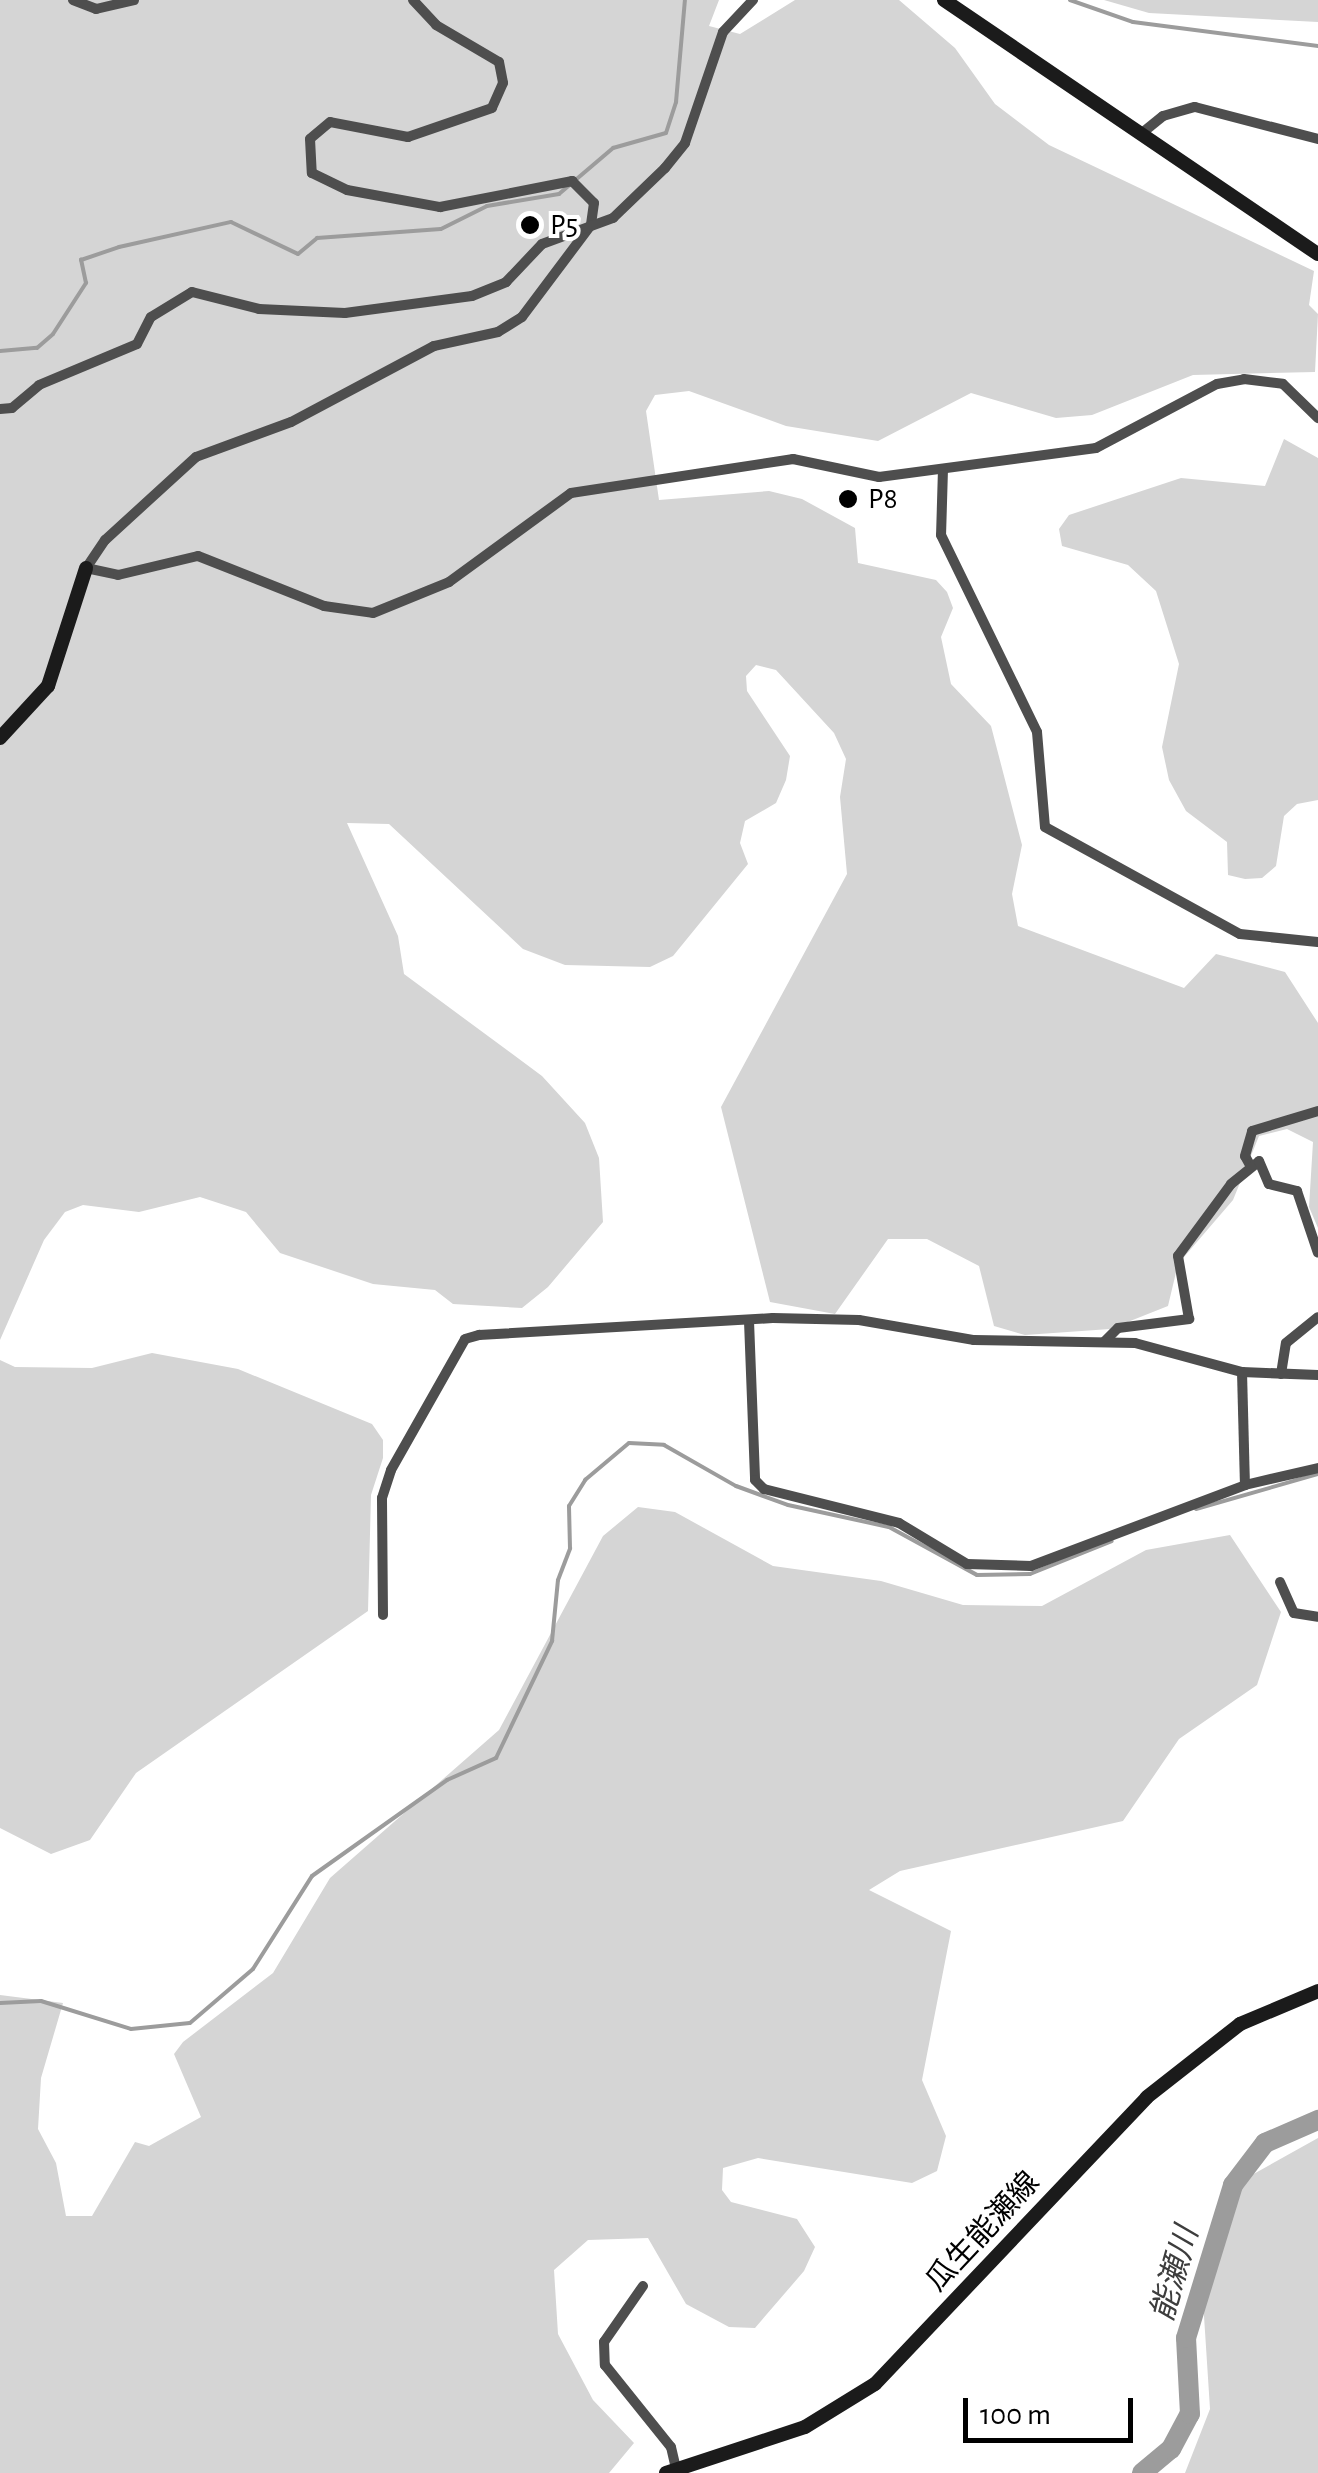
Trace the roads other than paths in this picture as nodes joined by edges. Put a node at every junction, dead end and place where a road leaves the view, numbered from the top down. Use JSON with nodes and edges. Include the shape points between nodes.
{"nodes":[{"id":1,"x":73,"y":0,"type":"edge"},
{"id":2,"x":134,"y":0,"type":"edge"},
{"id":3,"x":413,"y":0,"type":"edge"},
{"id":4,"x":753,"y":0,"type":"edge"},
{"id":5,"x":944,"y":0,"type":"edge"},
{"id":6,"x":1142,"y":133,"type":"junction"},
{"id":7,"x":1318,"y":139,"type":"edge"},
{"id":8,"x":591,"y":226,"type":"junction"},
{"id":9,"x":1318,"y":254,"type":"edge"},
{"id":10,"x":0,"y":409,"type":"edge"},
{"id":11,"x":1318,"y":418,"type":"edge"},
{"id":12,"x":943,"y":469,"type":"junction"},
{"id":13,"x":86,"y":568,"type":"junction"},
{"id":14,"x":0,"y":738,"type":"edge"},
{"id":15,"x":1318,"y":942,"type":"edge"},
{"id":16,"x":1318,"y":1111,"type":"edge"},
{"id":17,"x":1250,"y":1165,"type":"junction"},
{"id":18,"x":1318,"y":1253,"type":"edge"},
{"id":19,"x":1318,"y":1318,"type":"edge"},
{"id":20,"x":749,"y":1321,"type":"junction"},
{"id":21,"x":1105,"y":1341,"type":"junction"},
{"id":22,"x":1242,"y":1372,"type":"junction"},
{"id":23,"x":1281,"y":1374,"type":"junction"},
{"id":24,"x":1318,"y":1374,"type":"edge"},
{"id":25,"x":1318,"y":1468,"type":"edge"},
{"id":26,"x":1245,"y":1485,"type":"junction"},
{"id":27,"x":1280,"y":1582,"type":"dead end"},
{"id":28,"x":383,"y":1615,"type":"dead end"},
{"id":29,"x":1318,"y":1618,"type":"edge"},
{"id":30,"x":1318,"y":1991,"type":"edge"},
{"id":31,"x":642,"y":2286,"type":"dead end"},
{"id":32,"x":671,"y":2470,"type":"edge"}],
"edges":[{"from":1,"to":2,"type":"street","via":[[96,8]]},
{"from":3,"to":8,"type":"street","via":[[436,25],[499,62],[503,84],[492,108],[408,137],[330,122],[310,139],[312,172],[347,190],[440,207],[572,180],[594,202]]},
{"from":4,"to":8,"type":"street","via":[[723,32],[686,143],[613,218]]},
{"from":5,"to":6,"type":"main road"},
{"from":6,"to":7,"type":"street","via":[[1163,116],[1194,106]]},
{"from":6,"to":9,"type":"main road"},
{"from":8,"to":10,"type":"street","via":[[542,244],[506,282],[415,306],[372,305],[345,313],[259,309],[192,292],[151,318],[138,344],[39,384],[12,408]]},
{"from":8,"to":13,"type":"street","via":[[522,317],[498,332],[434,346],[291,422],[196,457],[105,540]]},
{"from":11,"to":12,"type":"street","via":[[1283,384],[1244,379],[1216,384],[1096,448]]},
{"from":12,"to":13,"type":"street","via":[[879,478],[793,459],[572,493],[448,582],[373,613],[324,606],[198,556],[118,575]]},
{"from":12,"to":15,"type":"street","via":[[940,535],[1036,732],[1045,827],[1240,934]]},
{"from":13,"to":14,"type":"main road","via":[[48,686]]},
{"from":16,"to":17,"type":"street","via":[[1252,1131],[1245,1156]]},
{"from":17,"to":18,"type":"street","via":[[1265,1162],[1270,1184],[1297,1191]]},
{"from":17,"to":21,"type":"street","via":[[1178,1256],[1190,1320],[1118,1328]]},
{"from":19,"to":23,"type":"street","via":[[1286,1342]]},
{"from":20,"to":21,"type":"street","via":[[859,1320],[974,1340]]},
{"from":20,"to":26,"type":"street","via":[[755,1480],[764,1489],[899,1523],[967,1564],[1031,1566]]},
{"from":20,"to":28,"type":"street","via":[[465,1339],[405,1442],[382,1498]]},
{"from":21,"to":22,"type":"street"},
{"from":22,"to":23,"type":"street"},
{"from":22,"to":26,"type":"street"},
{"from":23,"to":24,"type":"street"},
{"from":25,"to":26,"type":"street"},
{"from":27,"to":29,"type":"street","via":[[1294,1613]]},
{"from":30,"to":32,"type":"main road","name":"瓜生能瀬線","via":[[1240,2024],[1147,2096],[875,2384],[805,2427]]},
{"from":31,"to":32,"type":"street","via":[[604,2342],[605,2365],[671,2447]]}]}
